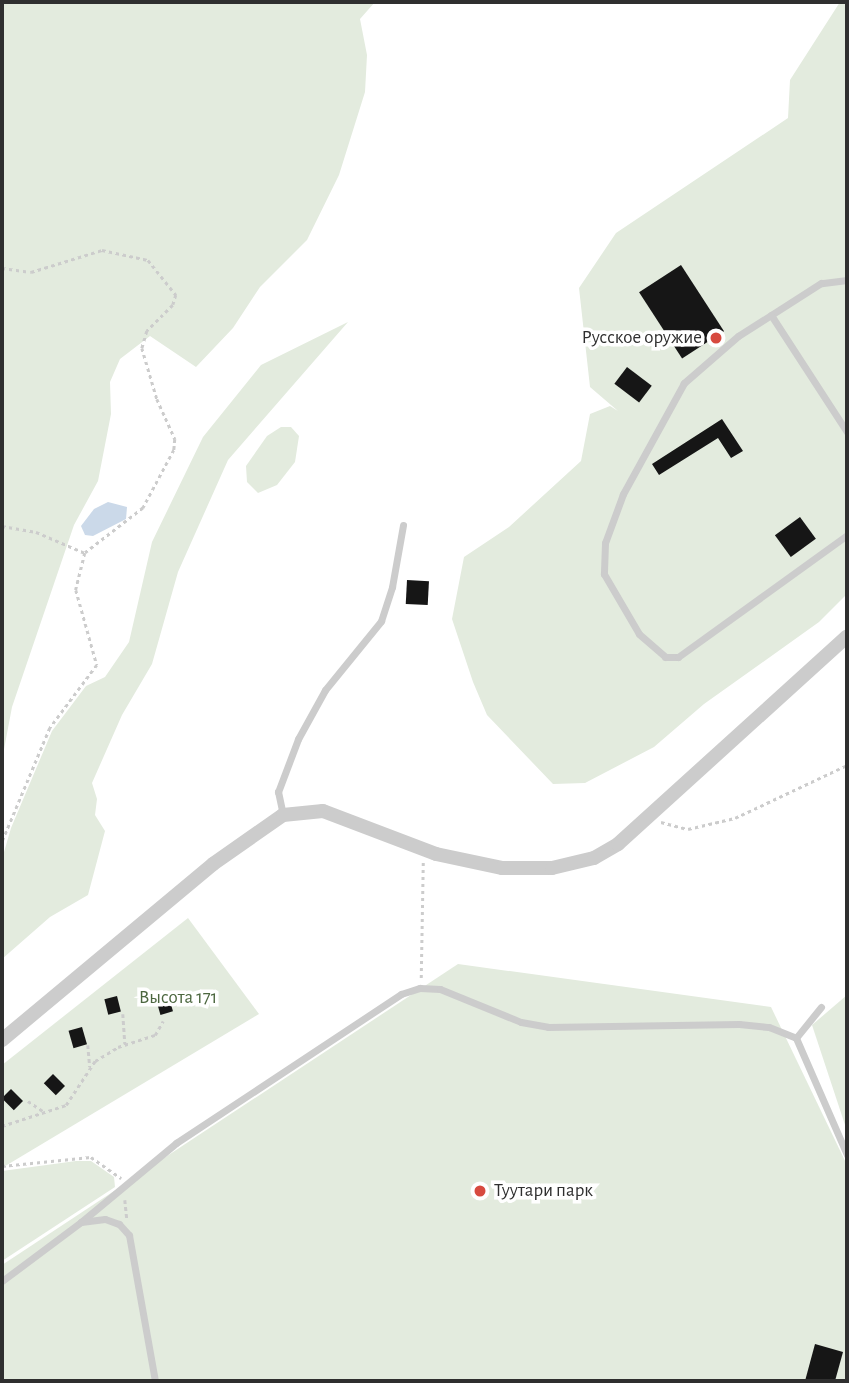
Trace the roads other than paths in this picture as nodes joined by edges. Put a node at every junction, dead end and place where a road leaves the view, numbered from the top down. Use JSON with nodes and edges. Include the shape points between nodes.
{"nodes":[{"id":1,"x":847,"y":279,"type":"edge"},
{"id":2,"x":772,"y":315,"type":"junction"},
{"id":3,"x":847,"y":432,"type":"edge"},
{"id":4,"x":403,"y":525,"type":"dead end"},
{"id":5,"x":847,"y":536,"type":"edge"},
{"id":6,"x":847,"y":636,"type":"edge"},
{"id":7,"x":283,"y":814,"type":"junction"},
{"id":8,"x":821,"y":1007,"type":"dead end"},
{"id":9,"x":796,"y":1038,"type":"junction"},
{"id":10,"x":2,"y":1040,"type":"edge"},
{"id":11,"x":847,"y":1156,"type":"edge"},
{"id":12,"x":81,"y":1222,"type":"junction"},
{"id":13,"x":2,"y":1281,"type":"edge"},
{"id":14,"x":155,"y":1381,"type":"edge"}],
"edges":[{"from":1,"to":2,"type":"lane","via":[[821,283]]},
{"from":2,"to":3,"type":"lane"},
{"from":2,"to":5,"type":"lane","via":[[706,360],[684,383],[623,494],[605,543],[604,574],[639,634],[664,657],[678,657]]},
{"from":4,"to":7,"type":"lane","via":[[381,621],[325,690],[298,739],[278,792]]},
{"from":6,"to":7,"type":"street","via":[[606,852],[552,868],[479,865],[323,811]]},
{"from":7,"to":10,"type":"street","via":[[213,864]]},
{"from":8,"to":9,"type":"lane"},
{"from":9,"to":11,"type":"lane"},
{"from":9,"to":12,"type":"lane","via":[[769,1027],[739,1024],[548,1027],[521,1022],[440,989],[420,988],[401,994],[176,1143]]},
{"from":12,"to":13,"type":"lane"},
{"from":12,"to":14,"type":"lane","via":[[105,1219],[129,1235]]}]}
